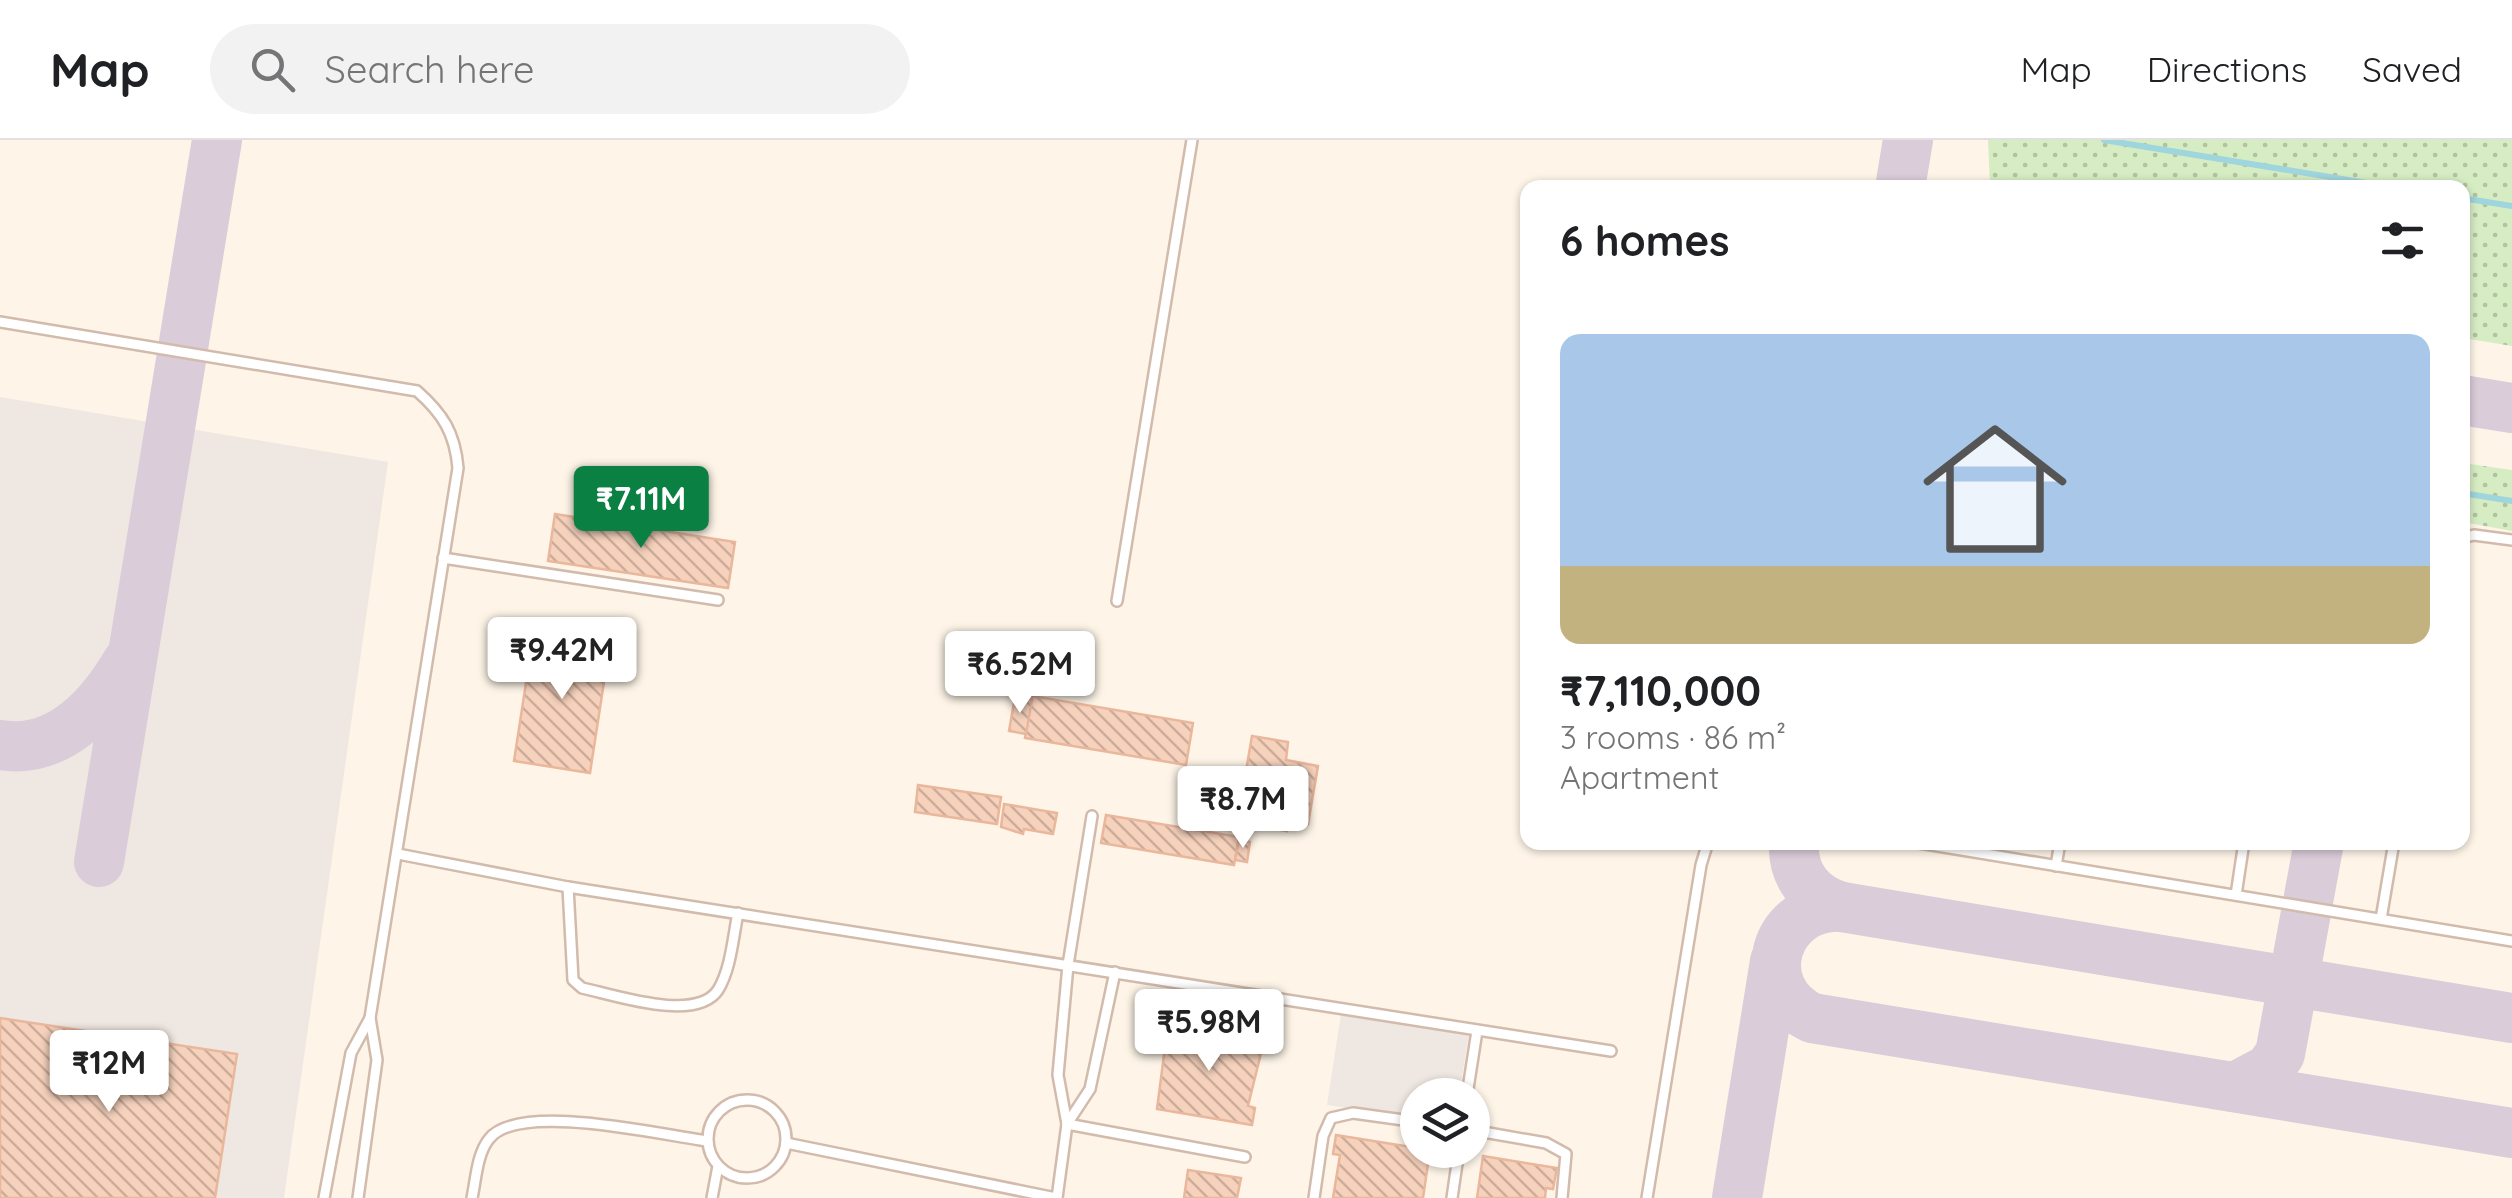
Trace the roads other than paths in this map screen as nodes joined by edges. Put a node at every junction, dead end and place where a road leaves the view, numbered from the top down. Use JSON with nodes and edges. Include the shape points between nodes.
{"nodes":[{"id":1,"x":1192,"y":140,"type":"edge"},
{"id":2,"x":0,"y":322,"type":"edge"},
{"id":3,"x":2470,"y":535,"type":"edge"},
{"id":4,"x":2512,"y":540,"type":"edge"},
{"id":5,"x":442,"y":558,"type":"junction"},
{"id":6,"x":718,"y":600,"type":"dead end"},
{"id":7,"x":1117,"y":601,"type":"dead end"},
{"id":8,"x":1092,"y":816,"type":"dead end"},
{"id":9,"x":1706,"y":850,"type":"edge"},
{"id":10,"x":1961,"y":850,"type":"edge"},
{"id":11,"x":2059,"y":850,"type":"edge"},
{"id":12,"x":2243,"y":850,"type":"edge"},
{"id":13,"x":2393,"y":850,"type":"edge"},
{"id":14,"x":398,"y":854,"type":"junction"},
{"id":15,"x":2056,"y":866,"type":"junction"},
{"id":16,"x":568,"y":887,"type":"junction"},
{"id":17,"x":2236,"y":896,"type":"junction"},
{"id":18,"x":738,"y":914,"type":"junction"},
{"id":19,"x":2382,"y":919,"type":"junction"},
{"id":20,"x":2512,"y":940,"type":"edge"},
{"id":21,"x":1068,"y":965,"type":"junction"},
{"id":22,"x":1115,"y":972,"type":"junction"},
{"id":23,"x":370,"y":1018,"type":"junction"},
{"id":24,"x":1477,"y":1031,"type":"junction"},
{"id":25,"x":1610,"y":1051,"type":"dead end"},
{"id":26,"x":1470,"y":1078,"type":"edge"},
{"id":27,"x":1400,"y":1119,"type":"edge"},
{"id":28,"x":1067,"y":1124,"type":"junction"},
{"id":29,"x":1490,"y":1133,"type":"edge"},
{"id":30,"x":707,"y":1141,"type":"junction"},
{"id":31,"x":786,"y":1143,"type":"junction"},
{"id":32,"x":1245,"y":1156,"type":"dead end"},
{"id":33,"x":718,"y":1166,"type":"junction"},
{"id":34,"x":1456,"y":1168,"type":"edge"},
{"id":35,"x":324,"y":1198,"type":"edge"},
{"id":36,"x":358,"y":1198,"type":"edge"},
{"id":37,"x":472,"y":1198,"type":"edge"},
{"id":38,"x":712,"y":1198,"type":"edge"},
{"id":39,"x":1057,"y":1198,"type":"edge"},
{"id":40,"x":1314,"y":1198,"type":"edge"},
{"id":41,"x":1452,"y":1198,"type":"edge"},
{"id":42,"x":1562,"y":1198,"type":"edge"},
{"id":43,"x":1647,"y":1198,"type":"edge"}],
"edges":[{"from":1,"to":7,"type":"lane"},
{"from":2,"to":5,"type":"lane","via":[[417,391],[442,412],[456,443],[458,468]]},
{"from":3,"to":4,"type":"lane"},
{"from":5,"to":6,"type":"lane"},
{"from":5,"to":14,"type":"lane"},
{"from":8,"to":21,"type":"lane"},
{"from":9,"to":43,"type":"lane"},
{"from":10,"to":15,"type":"lane"},
{"from":11,"to":15,"type":"lane"},
{"from":12,"to":17,"type":"lane"},
{"from":13,"to":19,"type":"lane"},
{"from":14,"to":16,"type":"lane"},
{"from":14,"to":23,"type":"lane"},
{"from":15,"to":17,"type":"lane"},
{"from":16,"to":18,"type":"lane"},
{"from":16,"to":18,"type":"lane","via":[[573,980],[582,988],[678,1007],[703,1004],[716,993]]},
{"from":17,"to":19,"type":"lane"},
{"from":18,"to":21,"type":"lane"},
{"from":19,"to":20,"type":"lane"},
{"from":21,"to":22,"type":"lane"},
{"from":21,"to":28,"type":"lane","via":[[1058,1076]]},
{"from":22,"to":24,"type":"lane"},
{"from":22,"to":28,"type":"lane","via":[[1090,1089]]},
{"from":23,"to":35,"type":"lane","via":[[351,1053]]},
{"from":23,"to":36,"type":"lane","via":[[377,1060]]},
{"from":24,"to":25,"type":"lane"},
{"from":24,"to":26,"type":"lane"},
{"from":27,"to":40,"type":"lane","via":[[1354,1113],[1331,1118]]},
{"from":28,"to":32,"type":"lane"},
{"from":28,"to":39,"type":"lane"},
{"from":29,"to":42,"type":"lane","via":[[1546,1143],[1566,1154]]},
{"from":30,"to":31,"type":"lane","via":[[726,1105],[754,1100],[778,1116]]},
{"from":30,"to":33,"type":"lane"},
{"from":30,"to":37,"type":"lane","via":[[540,1119],[508,1125],[481,1153]]},
{"from":31,"to":33,"type":"lane","via":[[772,1169],[759,1176]]},
{"from":31,"to":39,"type":"lane"},
{"from":33,"to":38,"type":"lane"},
{"from":34,"to":41,"type":"lane"}]}
